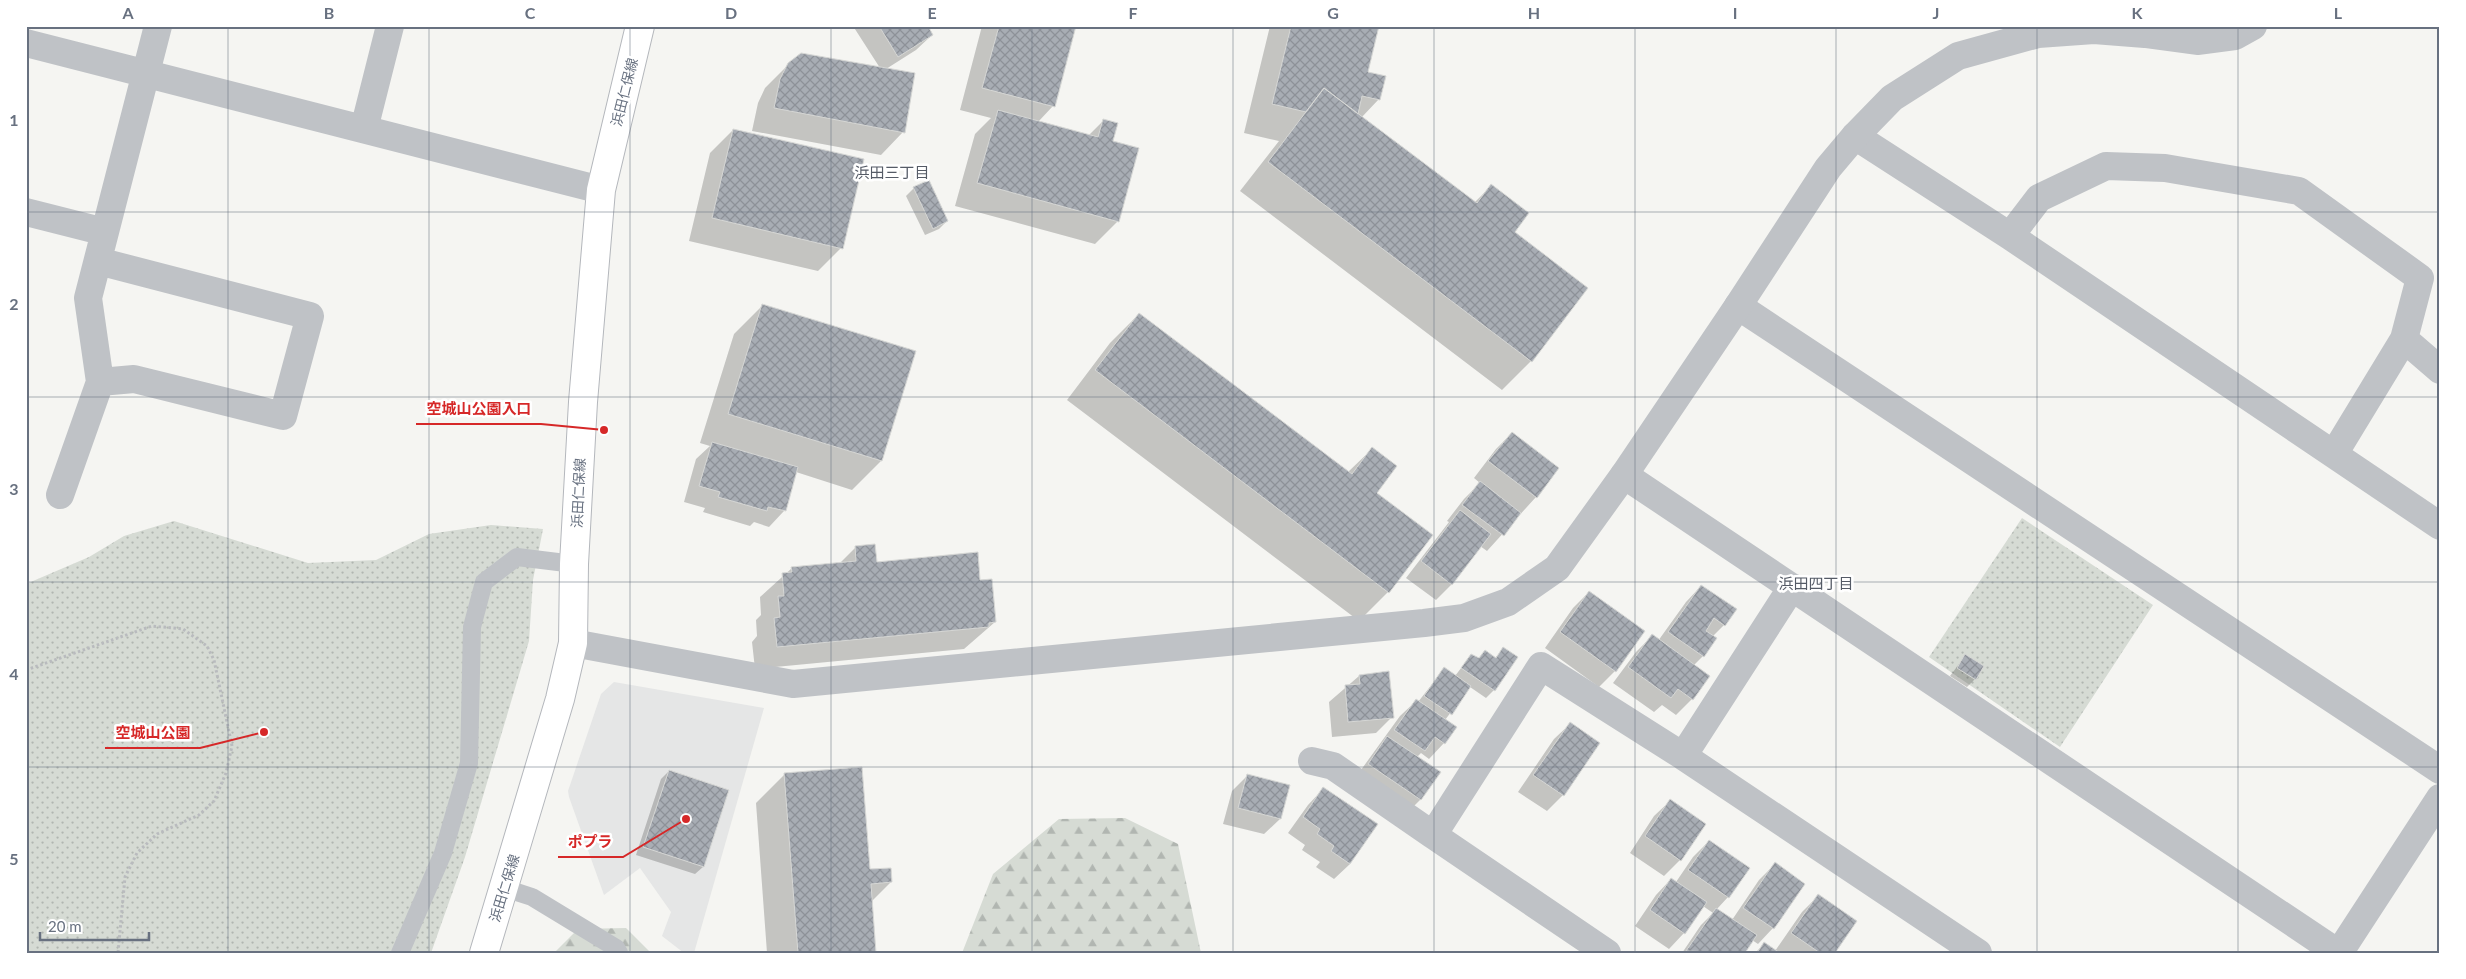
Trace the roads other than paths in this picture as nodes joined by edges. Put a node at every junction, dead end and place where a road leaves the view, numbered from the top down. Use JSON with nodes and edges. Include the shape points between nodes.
{"nodes":[{"id":1,"x":158,"y":26,"type":"edge"},
{"id":2,"x":390,"y":26,"type":"edge"},
{"id":3,"x":640,"y":26,"type":"edge"},
{"id":4,"x":2253,"y":26,"type":"edge"},
{"id":5,"x":26,"y":43,"type":"edge"},
{"id":6,"x":146,"y":74,"type":"junction"},
{"id":7,"x":364,"y":129,"type":"junction"},
{"id":8,"x":1855,"y":136,"type":"junction"},
{"id":9,"x":601,"y":190,"type":"junction"},
{"id":10,"x":26,"y":212,"type":"edge"},
{"id":11,"x":105,"y":232,"type":"junction"},
{"id":12,"x":2010,"y":236,"type":"junction"},
{"id":13,"x":98,"y":261,"type":"junction"},
{"id":14,"x":1738,"y":306,"type":"junction"},
{"id":15,"x":2404,"y":339,"type":"junction"},
{"id":16,"x":2440,"y":370,"type":"edge"},
{"id":17,"x":100,"y":382,"type":"junction"},
{"id":18,"x":2334,"y":454,"type":"junction"},
{"id":19,"x":1624,"y":475,"type":"junction"},
{"id":20,"x":60,"y":495,"type":"dead end"},
{"id":21,"x":2440,"y":526,"type":"edge"},
{"id":22,"x":574,"y":564,"type":"junction"},
{"id":23,"x":1792,"y":587,"type":"junction"},
{"id":24,"x":573,"y":643,"type":"junction"},
{"id":25,"x":1683,"y":756,"type":"junction"},
{"id":26,"x":1312,"y":761,"type":"dead end"},
{"id":27,"x":2440,"y":770,"type":"edge"},
{"id":28,"x":2440,"y":798,"type":"edge"},
{"id":29,"x":1433,"y":835,"type":"junction"},
{"id":30,"x":504,"y":888,"type":"junction"},
{"id":31,"x":1977,"y":952,"type":"edge"},
{"id":32,"x":400,"y":953,"type":"edge"},
{"id":33,"x":484,"y":953,"type":"edge"},
{"id":34,"x":619,"y":953,"type":"edge"},
{"id":35,"x":1607,"y":953,"type":"edge"},
{"id":36,"x":2339,"y":953,"type":"edge"}],
"edges":[{"from":1,"to":6,"type":"street"},
{"from":2,"to":7,"type":"street"},
{"from":3,"to":9,"type":"main road","name":"浜田仁保線"},
{"from":4,"to":8,"type":"street","via":[[2235,36],[2197,41],[2094,30],[2038,34],[1958,56],[1892,98]]},
{"from":5,"to":6,"type":"street"},
{"from":6,"to":7,"type":"street"},
{"from":6,"to":11,"type":"street"},
{"from":7,"to":9,"type":"street"},
{"from":8,"to":12,"type":"street"},
{"from":8,"to":14,"type":"street","via":[[1828,168]]},
{"from":9,"to":22,"type":"main road","name":"浜田仁保線","via":[[583,402]]},
{"from":10,"to":11,"type":"street"},
{"from":11,"to":13,"type":"street"},
{"from":12,"to":15,"type":"street","via":[[2038,198],[2106,166],[2165,168],[2298,191],[2420,278]]},
{"from":12,"to":18,"type":"street"},
{"from":13,"to":17,"type":"street","via":[[88,298]]},
{"from":13,"to":17,"type":"street","via":[[310,316],[283,416],[134,379]]},
{"from":14,"to":19,"type":"street"},
{"from":14,"to":27,"type":"street"},
{"from":15,"to":16,"type":"street"},
{"from":15,"to":18,"type":"street"},
{"from":17,"to":20,"type":"street"},
{"from":18,"to":21,"type":"street"},
{"from":19,"to":23,"type":"street"},
{"from":19,"to":24,"type":"street","via":[[1557,568],[1508,602],[1464,618],[793,684]]},
{"from":22,"to":24,"type":"main road","name":"浜田仁保線"},
{"from":22,"to":32,"type":"lane","via":[[517,558],[484,582],[472,627],[469,763],[443,853]]},
{"from":23,"to":25,"type":"street"},
{"from":23,"to":36,"type":"street"},
{"from":24,"to":30,"type":"main road","name":"浜田仁保線","via":[[560,699]]},
{"from":25,"to":29,"type":"street","via":[[1541,666]]},
{"from":25,"to":31,"type":"street"},
{"from":26,"to":29,"type":"street","via":[[1333,766]]},
{"from":28,"to":36,"type":"street"},
{"from":29,"to":35,"type":"street"},
{"from":30,"to":33,"type":"main road","name":"浜田仁保線"},
{"from":30,"to":34,"type":"lane","via":[[532,896],[616,948]]}]}
